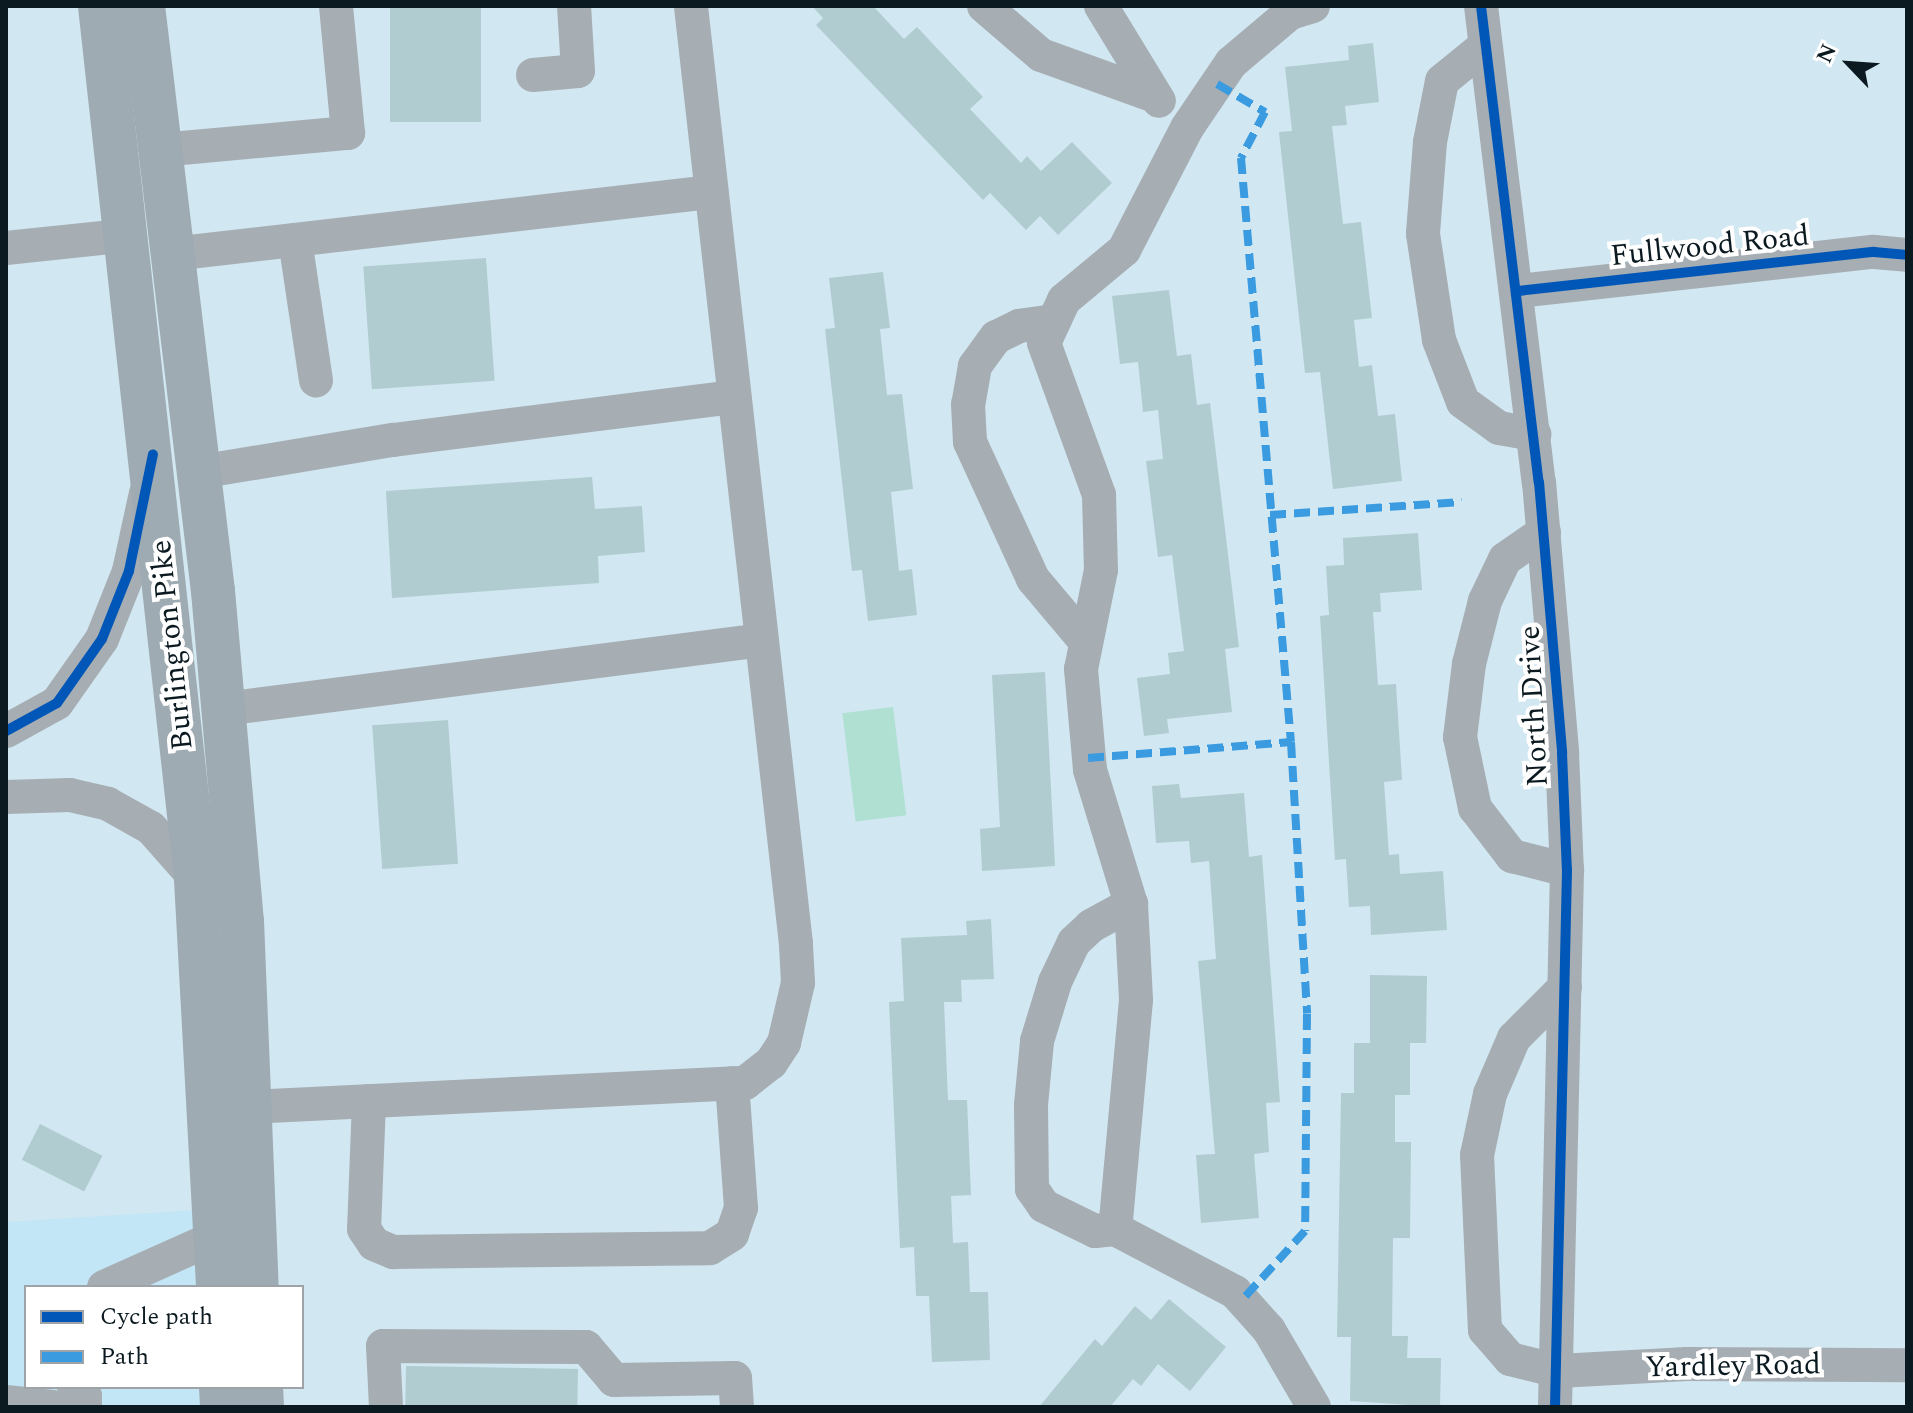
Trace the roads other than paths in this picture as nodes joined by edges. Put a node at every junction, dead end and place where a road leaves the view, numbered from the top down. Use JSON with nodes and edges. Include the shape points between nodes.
{"nodes":[{"id":1,"x":100,"y":6,"type":"edge"},
{"id":2,"x":143,"y":6,"type":"edge"},
{"id":3,"x":159,"y":6,"type":"edge"},
{"id":4,"x":336,"y":6,"type":"edge"},
{"id":5,"x":574,"y":6,"type":"edge"},
{"id":6,"x":691,"y":6,"type":"edge"},
{"id":7,"x":984,"y":6,"type":"edge"},
{"id":8,"x":1101,"y":6,"type":"edge"},
{"id":9,"x":1313,"y":6,"type":"edge"},
{"id":10,"x":1481,"y":6,"type":"edge"},
{"id":11,"x":1485,"y":46,"type":"junction"},
{"id":12,"x":149,"y":49,"type":"junction"},
{"id":13,"x":533,"y":75,"type":"dead end"},
{"id":14,"x":1155,"y":96,"type":"junction"},
{"id":15,"x":1187,"y":128,"type":"junction"},
{"id":16,"x":160,"y":150,"type":"junction"},
{"id":17,"x":711,"y":192,"type":"junction"},
{"id":18,"x":129,"y":235,"type":"junction"},
{"id":19,"x":295,"y":240,"type":"junction"},
{"id":20,"x":6,"y":248,"type":"edge"},
{"id":21,"x":172,"y":254,"type":"junction"},
{"id":22,"x":1907,"y":255,"type":"edge"},
{"id":23,"x":1518,"y":291,"type":"junction"},
{"id":24,"x":1054,"y":321,"type":"junction"},
{"id":25,"x":316,"y":380,"type":"dead end"},
{"id":26,"x":734,"y":397,"type":"junction"},
{"id":27,"x":1534,"y":434,"type":"junction"},
{"id":28,"x":153,"y":454,"type":"junction"},
{"id":29,"x":199,"y":472,"type":"junction"},
{"id":30,"x":1544,"y":532,"type":"junction"},
{"id":31,"x":762,"y":640,"type":"junction"},
{"id":32,"x":1086,"y":642,"type":"junction"},
{"id":33,"x":224,"y":709,"type":"junction"},
{"id":34,"x":6,"y":731,"type":"edge"},
{"id":35,"x":6,"y":797,"type":"edge"},
{"id":36,"x":1567,"y":870,"type":"junction"},
{"id":37,"x":196,"y":879,"type":"junction"},
{"id":38,"x":1131,"y":904,"type":"junction"},
{"id":39,"x":1565,"y":987,"type":"junction"},
{"id":40,"x":732,"y":1083,"type":"junction"},
{"id":41,"x":369,"y":1101,"type":"junction"},
{"id":42,"x":250,"y":1107,"type":"junction"},
{"id":43,"x":1115,"y":1229,"type":"junction"},
{"id":44,"x":216,"y":1237,"type":"junction"},
{"id":45,"x":108,"y":1285,"type":"edge"},
{"id":46,"x":218,"y":1285,"type":"edge"},
{"id":47,"x":257,"y":1285,"type":"edge"},
{"id":48,"x":1907,"y":1365,"type":"edge"},
{"id":49,"x":1559,"y":1371,"type":"junction"},
{"id":50,"x":69,"y":1389,"type":"edge"},
{"id":51,"x":74,"y":1389,"type":"edge"},
{"id":52,"x":6,"y":1402,"type":"edge"},
{"id":53,"x":85,"y":1407,"type":"edge"},
{"id":54,"x":386,"y":1407,"type":"edge"},
{"id":55,"x":737,"y":1407,"type":"edge"},
{"id":56,"x":1314,"y":1407,"type":"edge"},
{"id":57,"x":1555,"y":1407,"type":"edge"}],
"edges":[{"from":1,"to":18,"type":"highway","name":"Burlington Pike"},
{"from":2,"to":12,"type":"highway","name":"Burlington Pike"},
{"from":3,"to":12,"type":"highway"},
{"from":4,"to":16,"type":"street","via":[[348,133]]},
{"from":5,"to":13,"type":"street","via":[[578,71]]},
{"from":6,"to":17,"type":"street"},
{"from":7,"to":14,"type":"street","via":[[1041,55]]},
{"from":8,"to":14,"type":"street"},
{"from":9,"to":15,"type":"street","via":[[1290,13],[1231,63]]},
{"from":10,"to":11,"type":"street","name":"North Drive"},
{"from":11,"to":23,"type":"street","name":"North Drive"},
{"from":11,"to":27,"type":"street","via":[[1442,81],[1423,234],[1439,340],[1463,402],[1499,428]]},
{"from":12,"to":16,"type":"highway","name":"Burlington Pike"},
{"from":14,"to":15,"type":"street"},
{"from":15,"to":24,"type":"street","via":[[1124,250],[1064,300]]},
{"from":16,"to":21,"type":"highway","name":"Burlington Pike"},
{"from":17,"to":19,"type":"street"},
{"from":17,"to":26,"type":"street"},
{"from":18,"to":20,"type":"street"},
{"from":18,"to":28,"type":"highway","name":"Burlington Pike"},
{"from":19,"to":21,"type":"street"},
{"from":19,"to":25,"type":"street"},
{"from":21,"to":29,"type":"highway","name":"Burlington Pike"},
{"from":22,"to":23,"type":"street","name":"Fullwood Road","via":[[1874,252]]},
{"from":23,"to":27,"type":"street","name":"North Drive"},
{"from":24,"to":32,"type":"street","via":[[1044,343],[1099,495],[1101,570]]},
{"from":24,"to":32,"type":"street","via":[[1019,326],[996,337],[975,366],[968,404],[970,442],[1033,579]]},
{"from":26,"to":29,"type":"street","via":[[393,440]]},
{"from":26,"to":31,"type":"street"},
{"from":27,"to":30,"type":"street","name":"North Drive"},
{"from":28,"to":34,"type":"street","via":[[129,571],[102,639],[57,703]]},
{"from":28,"to":37,"type":"highway","name":"Burlington Pike"},
{"from":29,"to":33,"type":"highway","name":"Burlington Pike"},
{"from":30,"to":36,"type":"street","name":"North Drive"},
{"from":30,"to":36,"type":"street","via":[[1505,559],[1485,601],[1469,664],[1460,737],[1475,808],[1512,856]]},
{"from":31,"to":33,"type":"street"},
{"from":31,"to":40,"type":"street","via":[[798,983],[784,1043],[771,1063],[745,1083]]},
{"from":32,"to":38,"type":"street","via":[[1081,669],[1090,770]]},
{"from":33,"to":42,"type":"highway","name":"Burlington Pike","via":[[242,921]]},
{"from":35,"to":37,"type":"street","via":[[70,795],[108,804],[151,828]]},
{"from":36,"to":39,"type":"street","name":"North Drive"},
{"from":37,"to":44,"type":"highway","name":"Burlington Pike"},
{"from":38,"to":43,"type":"street","via":[[1136,1000]]},
{"from":38,"to":43,"type":"street","via":[[1091,926],[1068,956],[1037,1041],[1031,1105],[1032,1189],[1044,1206],[1095,1231]]},
{"from":39,"to":49,"type":"street","name":"North Drive"},
{"from":39,"to":49,"type":"street","name":"Yardley Road","via":[[1514,1038],[1490,1094],[1477,1155],[1485,1330],[1510,1359]]},
{"from":40,"to":41,"type":"street"},
{"from":40,"to":41,"type":"street","via":[[741,1208],[732,1234],[710,1248],[393,1252],[374,1244],[364,1229]]},
{"from":41,"to":42,"type":"street"},
{"from":42,"to":47,"type":"highway","name":"Burlington Pike"},
{"from":43,"to":56,"type":"street","via":[[1235,1292],[1269,1330]]},
{"from":44,"to":45,"type":"street"},
{"from":44,"to":46,"type":"highway","name":"Burlington Pike"},
{"from":48,"to":49,"type":"street","name":"Yardley Road","via":[[1687,1364]]},
{"from":49,"to":57,"type":"street","name":"North Drive"},
{"from":50,"to":52,"type":"street","via":[[53,1407]]},
{"from":51,"to":53,"type":"street","via":[[85,1396]]},
{"from":54,"to":55,"type":"street","via":[[383,1346],[586,1347],[614,1380],[735,1378]]}]}
